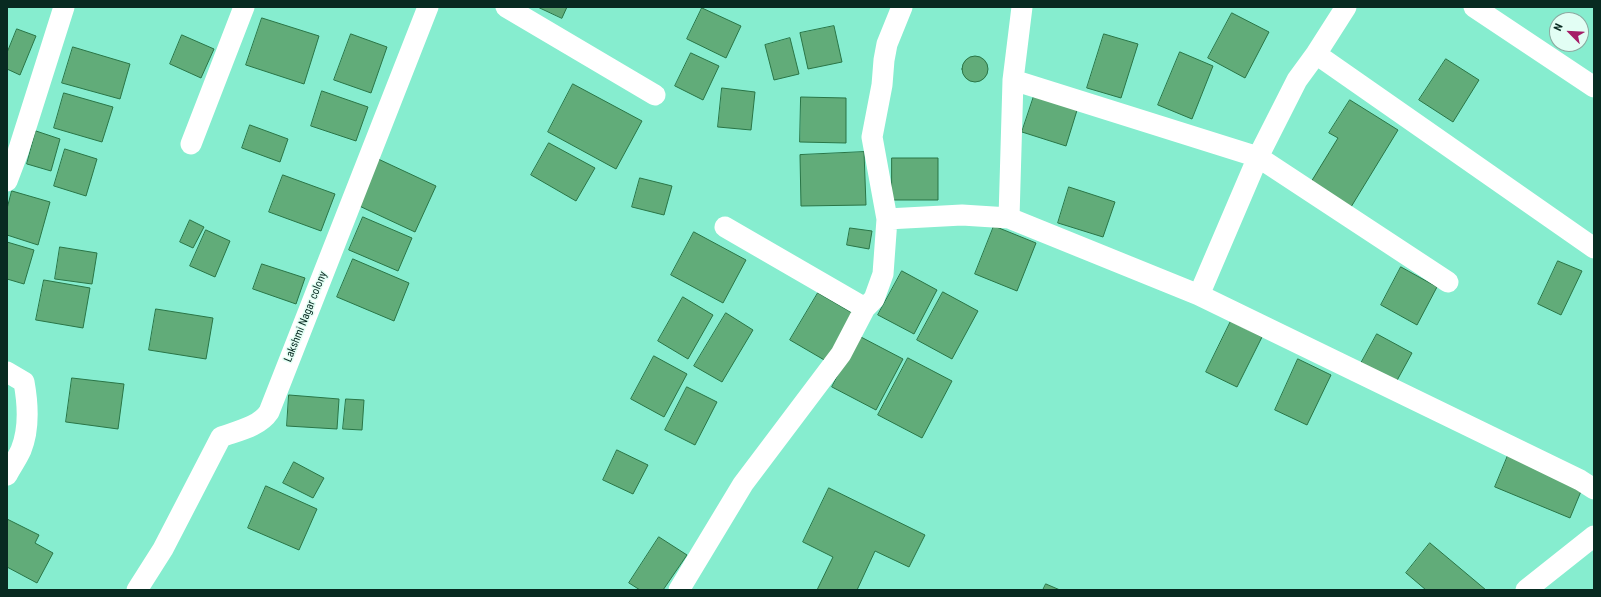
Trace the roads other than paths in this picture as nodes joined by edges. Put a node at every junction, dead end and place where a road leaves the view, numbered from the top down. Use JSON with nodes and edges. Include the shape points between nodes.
{"nodes":[{"id":1,"x":64,"y":7,"type":"edge"},
{"id":2,"x":244,"y":7,"type":"edge"},
{"id":3,"x":428,"y":7,"type":"edge"},
{"id":4,"x":506,"y":7,"type":"edge"},
{"id":5,"x":902,"y":7,"type":"edge"},
{"id":6,"x":1022,"y":7,"type":"edge"},
{"id":7,"x":1346,"y":7,"type":"edge"},
{"id":8,"x":1474,"y":7,"type":"edge"},
{"id":9,"x":1316,"y":54,"type":"junction"},
{"id":10,"x":1014,"y":80,"type":"junction"},
{"id":11,"x":1594,"y":87,"type":"edge"},
{"id":12,"x":655,"y":95,"type":"dead end"},
{"id":13,"x":191,"y":144,"type":"dead end"},
{"id":14,"x":1258,"y":157,"type":"junction"},
{"id":15,"x":7,"y":180,"type":"edge"},
{"id":16,"x":1009,"y":218,"type":"junction"},
{"id":17,"x":887,"y":219,"type":"junction"},
{"id":18,"x":725,"y":227,"type":"dead end"},
{"id":19,"x":1594,"y":248,"type":"edge"},
{"id":20,"x":1448,"y":282,"type":"dead end"},
{"id":21,"x":1199,"y":295,"type":"junction"},
{"id":22,"x":865,"y":308,"type":"junction"},
{"id":23,"x":7,"y":372,"type":"edge"},
{"id":24,"x":7,"y":475,"type":"edge"},
{"id":25,"x":1594,"y":489,"type":"edge"},
{"id":26,"x":1594,"y":536,"type":"edge"},
{"id":27,"x":137,"y":590,"type":"edge"},
{"id":28,"x":679,"y":590,"type":"edge"},
{"id":29,"x":1526,"y":590,"type":"edge"}],
"edges":[{"from":1,"to":15,"type":"street"},
{"from":2,"to":13,"type":"street"},
{"from":3,"to":27,"type":"street","name":"Lakshmi Nagar colony","via":[[269,412],[255,424],[220,437],[163,548]]},
{"from":4,"to":12,"type":"street"},
{"from":5,"to":17,"type":"street","via":[[887,44],[872,137]]},
{"from":6,"to":10,"type":"street"},
{"from":7,"to":9,"type":"street"},
{"from":8,"to":11,"type":"street"},
{"from":9,"to":14,"type":"street","via":[[1297,80]]},
{"from":9,"to":19,"type":"street"},
{"from":10,"to":14,"type":"street"},
{"from":10,"to":16,"type":"street"},
{"from":14,"to":20,"type":"street"},
{"from":14,"to":21,"type":"street"},
{"from":16,"to":17,"type":"street","via":[[962,215]]},
{"from":16,"to":21,"type":"street"},
{"from":17,"to":22,"type":"street","via":[[883,274],[874,299]]},
{"from":18,"to":22,"type":"street"},
{"from":21,"to":25,"type":"street"},
{"from":22,"to":28,"type":"street","via":[[840,354],[743,484]]},
{"from":23,"to":24,"type":"street","via":[[24,382],[28,423],[21,449]]},
{"from":26,"to":29,"type":"street"}]}
